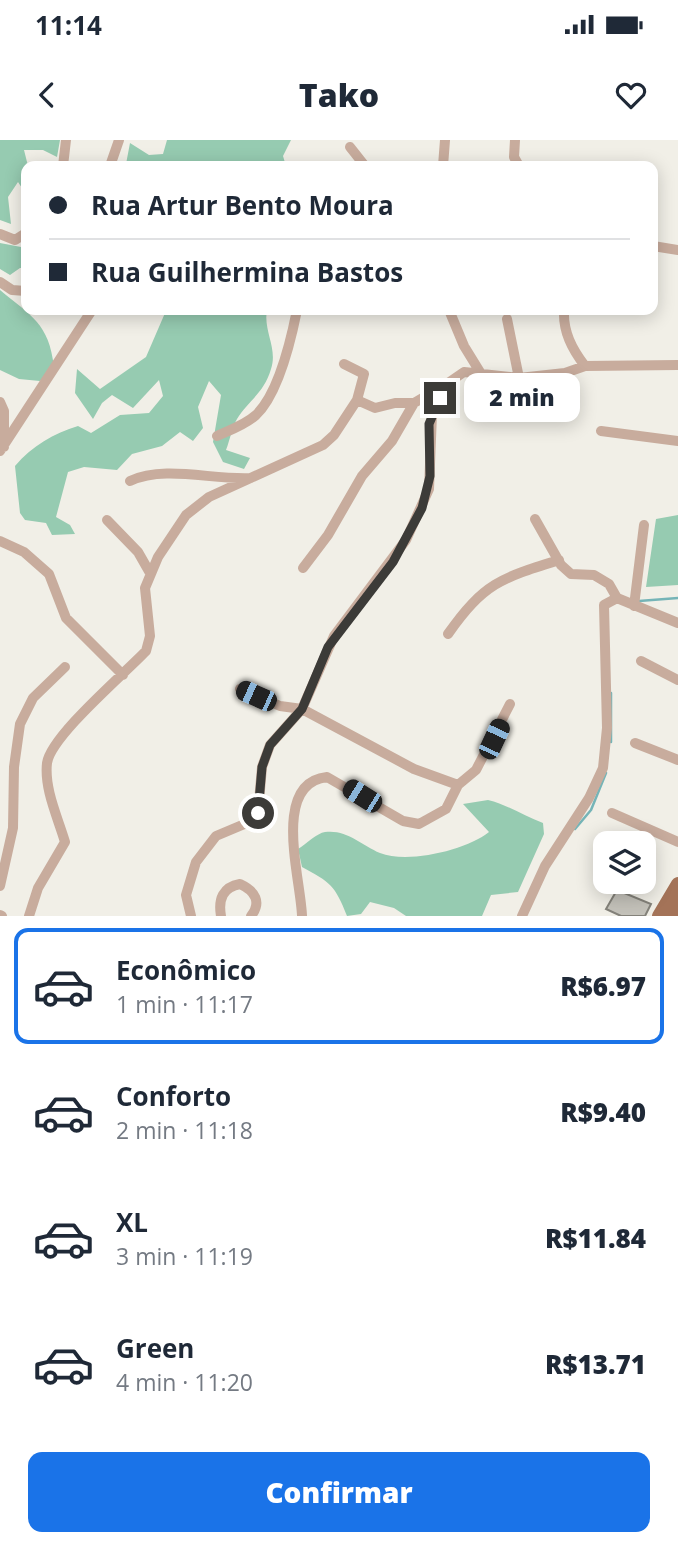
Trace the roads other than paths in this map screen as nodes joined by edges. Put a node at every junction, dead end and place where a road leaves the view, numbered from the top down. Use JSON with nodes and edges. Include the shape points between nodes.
{"nodes":[{"id":1,"x":65,"y":140,"type":"edge"},
{"id":2,"x":120,"y":140,"type":"edge"},
{"id":3,"x":445,"y":140,"type":"edge"},
{"id":4,"x":515,"y":140,"type":"edge"},
{"id":5,"x":349,"y":147,"type":"dead end"},
{"id":6,"x":63,"y":161,"type":"edge"},
{"id":7,"x":112,"y":161,"type":"edge"},
{"id":8,"x":361,"y":161,"type":"edge"},
{"id":9,"x":443,"y":161,"type":"edge"},
{"id":10,"x":516,"y":161,"type":"edge"},
{"id":11,"x":0,"y":234,"type":"edge"},
{"id":12,"x":21,"y":236,"type":"edge"},
{"id":13,"x":658,"y":247,"type":"edge"},
{"id":14,"x":678,"y":250,"type":"edge"},
{"id":15,"x":0,"y":282,"type":"edge"},
{"id":16,"x":21,"y":291,"type":"edge"},
{"id":17,"x":89,"y":315,"type":"edge"},
{"id":18,"x":296,"y":315,"type":"edge"},
{"id":19,"x":451,"y":315,"type":"edge"},
{"id":20,"x":564,"y":315,"type":"edge"},
{"id":21,"x":507,"y":319,"type":"dead end"},
{"id":22,"x":344,"y":364,"type":"dead end"},
{"id":23,"x":678,"y":365,"type":"edge"},
{"id":24,"x":585,"y":366,"type":"junction"},
{"id":25,"x":480,"y":372,"type":"junction"},
{"id":26,"x":519,"y":378,"type":"junction"},
{"id":27,"x":448,"y":383,"type":"junction"},
{"id":28,"x":357,"y":400,"type":"junction"},
{"id":29,"x":0,"y":402,"type":"edge"},
{"id":30,"x":414,"y":403,"type":"junction"},
{"id":31,"x":601,"y":431,"type":"dead end"},
{"id":32,"x":217,"y":436,"type":"dead end"},
{"id":33,"x":678,"y":440,"type":"edge"},
{"id":34,"x":2,"y":449,"type":"edge"},
{"id":35,"x":254,"y":477,"type":"junction"},
{"id":36,"x":130,"y":481,"type":"dead end"},
{"id":37,"x":535,"y":519,"type":"dead end"},
{"id":38,"x":107,"y":520,"type":"dead end"},
{"id":39,"x":644,"y":524,"type":"dead end"},
{"id":40,"x":0,"y":541,"type":"edge"},
{"id":41,"x":559,"y":560,"type":"junction"},
{"id":42,"x":303,"y":568,"type":"dead end"},
{"id":43,"x":150,"y":573,"type":"junction"},
{"id":44,"x":617,"y":598,"type":"junction"},
{"id":45,"x":634,"y":606,"type":"junction"},
{"id":46,"x":678,"y":624,"type":"edge"},
{"id":47,"x":448,"y":634,"type":"dead end"},
{"id":48,"x":641,"y":661,"type":"dead end"},
{"id":49,"x":65,"y":667,"type":"dead end"},
{"id":50,"x":123,"y":675,"type":"junction"},
{"id":51,"x":678,"y":680,"type":"edge"},
{"id":52,"x":240,"y":689,"type":"dead end"},
{"id":53,"x":510,"y":704,"type":"dead end"},
{"id":54,"x":302,"y":709,"type":"junction"},
{"id":55,"x":635,"y":743,"type":"dead end"},
{"id":56,"x":678,"y":760,"type":"edge"},
{"id":57,"x":458,"y":785,"type":"junction"},
{"id":58,"x":612,"y":813,"type":"dead end"},
{"id":59,"x":678,"y":842,"type":"edge"},
{"id":60,"x":678,"y":884,"type":"edge"},
{"id":61,"x":0,"y":886,"type":"edge"},
{"id":62,"x":678,"y":904,"type":"edge"},
{"id":63,"x":29,"y":916,"type":"edge"},
{"id":64,"x":191,"y":916,"type":"edge"},
{"id":65,"x":221,"y":916,"type":"edge"},
{"id":66,"x":251,"y":916,"type":"edge"},
{"id":67,"x":302,"y":916,"type":"edge"},
{"id":68,"x":522,"y":916,"type":"edge"},
{"id":69,"x":659,"y":916,"type":"edge"},
{"id":70,"x":671,"y":916,"type":"edge"}],
"edges":[{"from":1,"to":6,"type":"street"},
{"from":2,"to":7,"type":"street"},
{"from":3,"to":9,"type":"street"},
{"from":4,"to":10,"type":"street"},
{"from":5,"to":8,"type":"street"},
{"from":11,"to":12,"type":"street","via":[[15,240]]},
{"from":13,"to":14,"type":"street"},
{"from":15,"to":16,"type":"street"},
{"from":17,"to":34,"type":"street"},
{"from":18,"to":32,"type":"street","via":[[274,386],[260,410]]},
{"from":19,"to":25,"type":"street"},
{"from":20,"to":24,"type":"street","via":[[572,349]]},
{"from":21,"to":26,"type":"street"},
{"from":22,"to":28,"type":"street","via":[[364,374]]},
{"from":23,"to":24,"type":"street"},
{"from":24,"to":26,"type":"street"},
{"from":25,"to":26,"type":"street"},
{"from":25,"to":27,"type":"street","via":[[464,372]]},
{"from":27,"to":30,"type":"street"},
{"from":27,"to":54,"type":"street","via":[[429,424],[430,476],[422,508],[393,562],[328,647]]},
{"from":28,"to":30,"type":"street","via":[[375,408]]},
{"from":28,"to":35,"type":"street","via":[[323,445]]},
{"from":29,"to":34,"type":"street","via":[[4,411]]},
{"from":30,"to":42,"type":"street"},
{"from":31,"to":33,"type":"street"},
{"from":35,"to":36,"type":"street","via":[[221,480],[162,472]]},
{"from":35,"to":43,"type":"street","via":[[209,498],[186,515]]},
{"from":37,"to":41,"type":"street"},
{"from":38,"to":43,"type":"street","via":[[138,552]]},
{"from":39,"to":45,"type":"street"},
{"from":40,"to":50,"type":"street","via":[[24,552],[49,574],[66,618]]},
{"from":41,"to":44,"type":"street","via":[[571,574],[603,579]]},
{"from":41,"to":47,"type":"street","via":[[516,572],[484,592]]},
{"from":43,"to":50,"type":"street","via":[[145,588],[149,642]]},
{"from":44,"to":45,"type":"street"},
{"from":44,"to":68,"type":"street","via":[[604,605],[607,728],[603,768],[589,799],[545,866]]},
{"from":45,"to":46,"type":"street"},
{"from":48,"to":51,"type":"street"},
{"from":49,"to":61,"type":"street","via":[[26,708],[14,767],[13,828]]},
{"from":50,"to":63,"type":"street","via":[[66,729],[50,752],[49,786],[65,842],[38,888]]},
{"from":52,"to":54,"type":"street","via":[[279,706]]},
{"from":53,"to":57,"type":"street","via":[[476,770]]},
{"from":54,"to":57,"type":"street","via":[[414,769]]},
{"from":54,"to":64,"type":"street","via":[[270,745],[254,820],[216,836],[196,862],[186,895]]},
{"from":55,"to":56,"type":"street"},
{"from":57,"to":67,"type":"street","via":[[446,809],[419,824],[403,821],[327,777],[316,778],[304,788],[297,799],[292,832]]},
{"from":58,"to":59,"type":"street"},
{"from":60,"to":69,"type":"main road"},
{"from":62,"to":70,"type":"main road"},
{"from":65,"to":66,"type":"street","via":[[221,897],[240,884],[249,888],[257,901]]}]}
